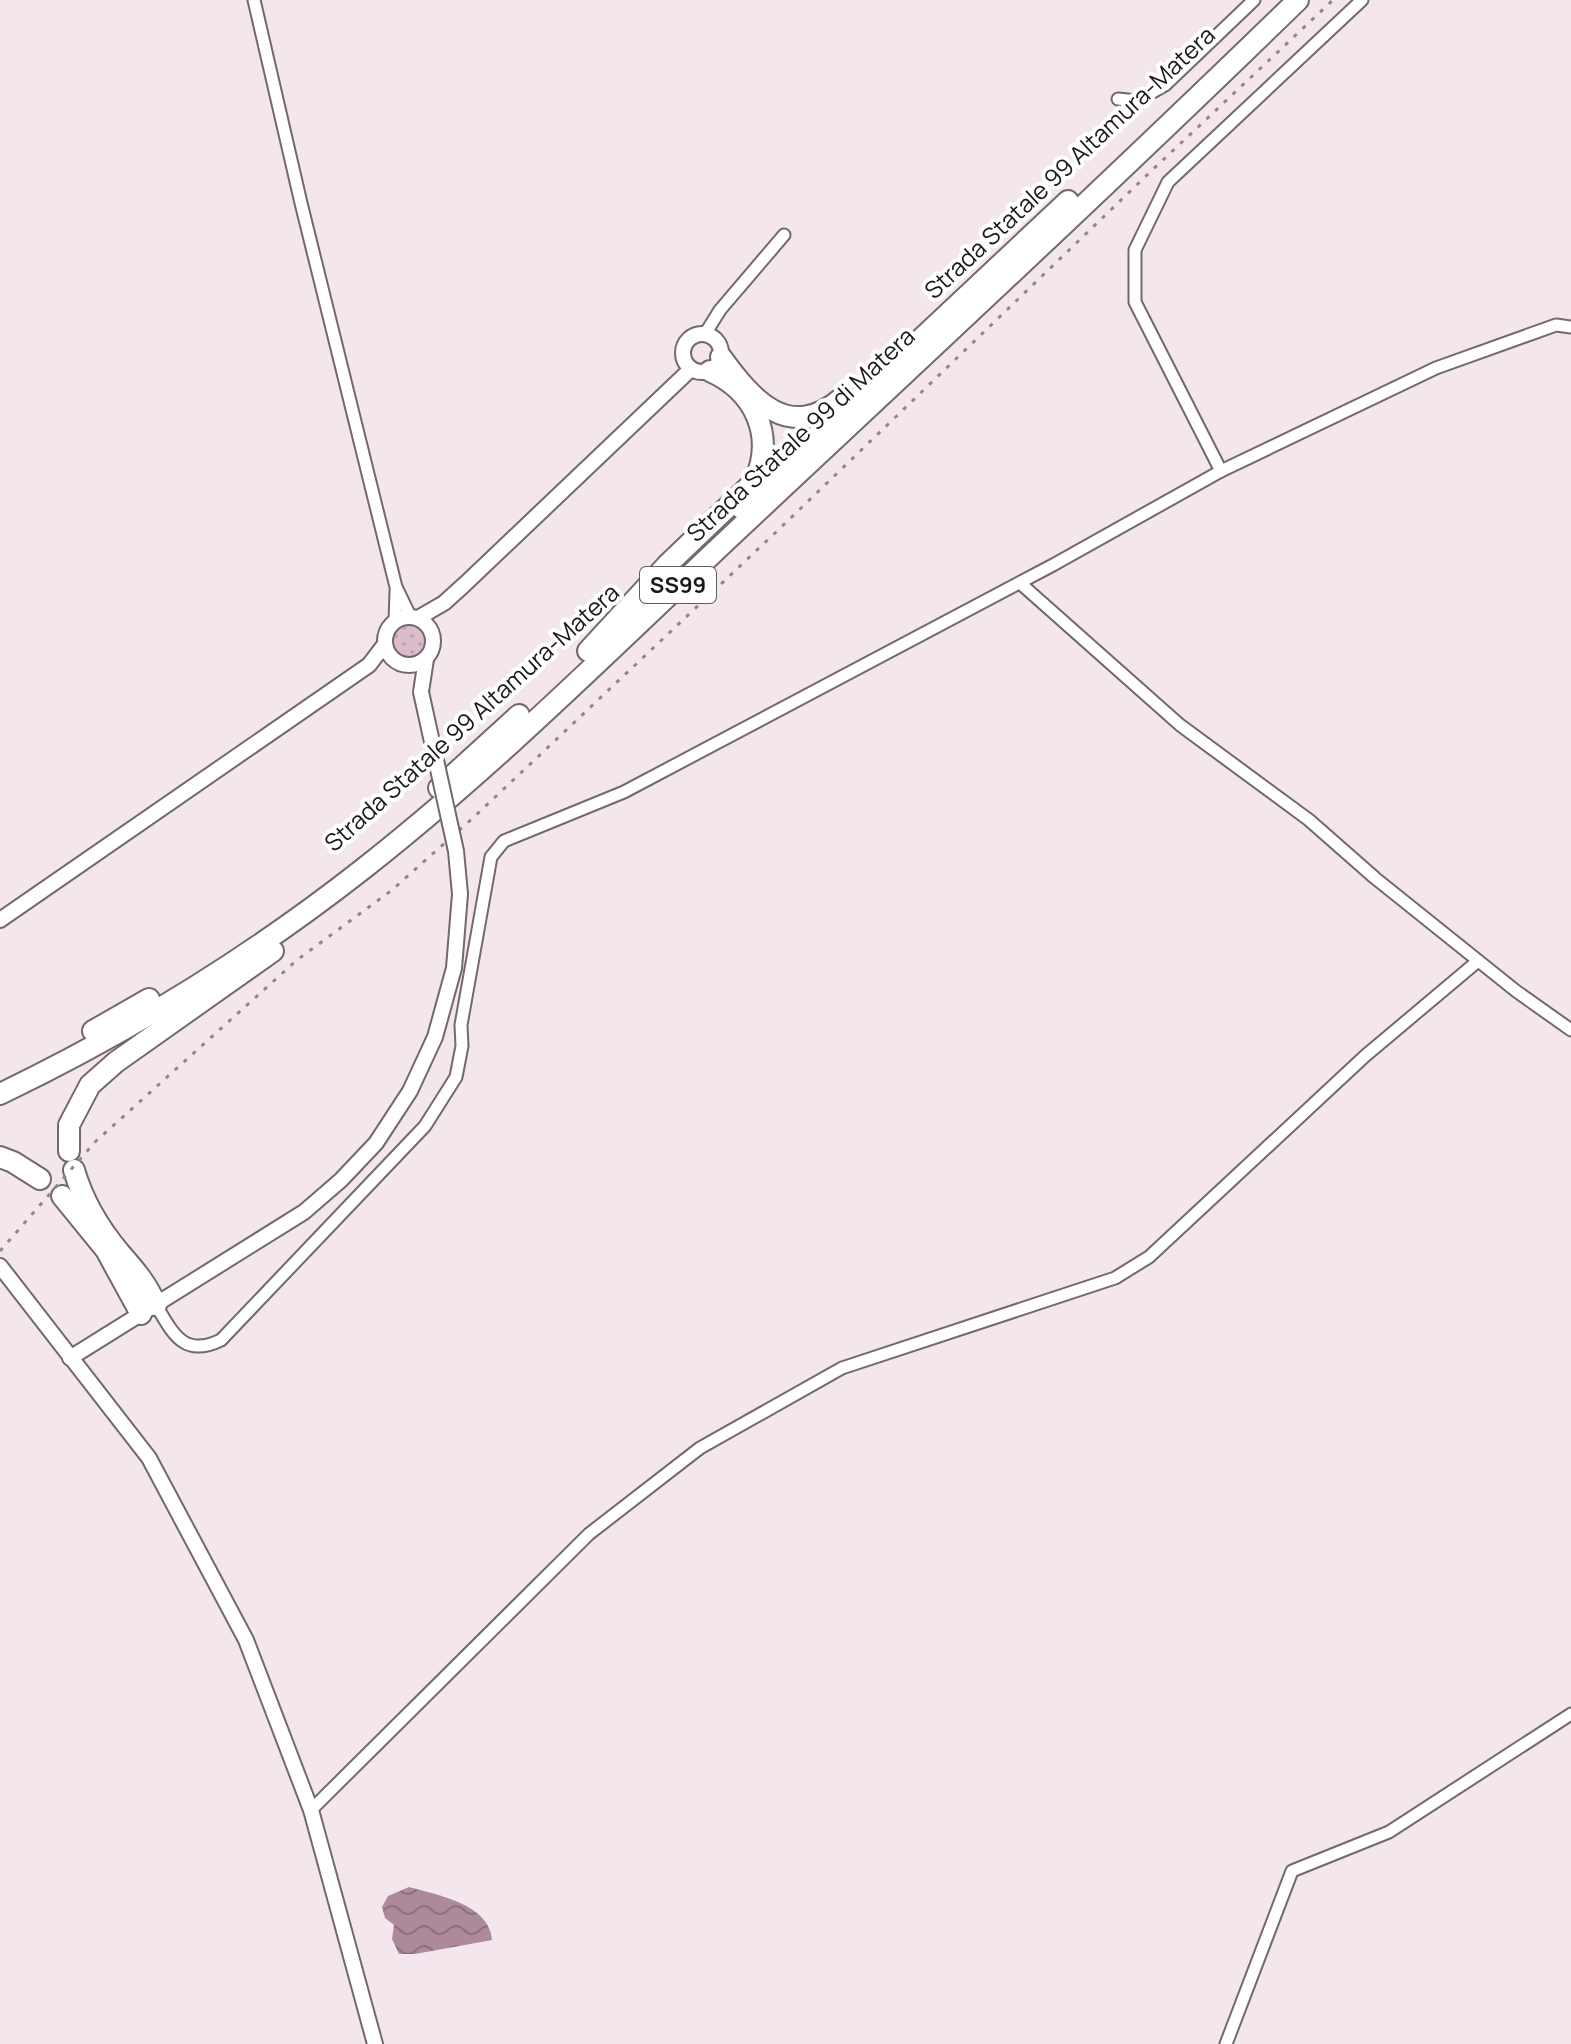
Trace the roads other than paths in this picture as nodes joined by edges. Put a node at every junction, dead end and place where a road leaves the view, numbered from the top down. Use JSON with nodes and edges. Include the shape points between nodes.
{"nodes":[{"id":1,"x":254,"y":0,"type":"edge"},
{"id":2,"x":1254,"y":0,"type":"edge"},
{"id":3,"x":1280,"y":0,"type":"edge"},
{"id":4,"x":1298,"y":0,"type":"edge"},
{"id":5,"x":1362,"y":0,"type":"edge"},
{"id":6,"x":1118,"y":99,"type":"dead end"},
{"id":7,"x":1080,"y":190,"type":"junction"},
{"id":8,"x":784,"y":235,"type":"dead end"},
{"id":9,"x":1571,"y":327,"type":"edge"},
{"id":10,"x":705,"y":334,"type":"junction"},
{"id":11,"x":707,"y":365,"type":"junction"},
{"id":12,"x":1221,"y":471,"type":"junction"},
{"id":13,"x":1020,"y":583,"type":"junction"},
{"id":14,"x":396,"y":587,"type":"junction"},
{"id":15,"x":444,"y":603,"type":"junction"},
{"id":16,"x":414,"y":617,"type":"junction"},
{"id":17,"x":395,"y":621,"type":"junction"},
{"id":18,"x":431,"y":630,"type":"junction"},
{"id":19,"x":385,"y":644,"type":"junction"},
{"id":20,"x":588,"y":651,"type":"junction"},
{"id":21,"x":426,"y":659,"type":"junction"},
{"id":22,"x":401,"y":663,"type":"junction"},
{"id":23,"x":369,"y":665,"type":"junction"},
{"id":24,"x":421,"y":692,"type":"junction"},
{"id":25,"x":481,"y":770,"type":"junction"},
{"id":26,"x":0,"y":920,"type":"edge"},
{"id":27,"x":1478,"y":961,"type":"junction"},
{"id":28,"x":1571,"y":1030,"type":"edge"},
{"id":29,"x":0,"y":1080,"type":"edge"},
{"id":30,"x":0,"y":1094,"type":"edge"},
{"id":31,"x":0,"y":1157,"type":"edge"},
{"id":32,"x":40,"y":1179,"type":"dead end"},
{"id":33,"x":62,"y":1196,"type":"dead end"},
{"id":34,"x":0,"y":1266,"type":"edge"},
{"id":35,"x":148,"y":1310,"type":"junction"},
{"id":36,"x":70,"y":1358,"type":"junction"},
{"id":37,"x":1571,"y":1714,"type":"edge"},
{"id":38,"x":311,"y":1810,"type":"junction"},
{"id":39,"x":375,"y":2044,"type":"edge"},
{"id":40,"x":1226,"y":2044,"type":"edge"}],
"edges":[{"from":1,"to":14,"type":"street"},
{"from":2,"to":6,"type":"street","via":[[1165,85],[1137,101]]},
{"from":3,"to":7,"type":"highway","name":"Strada Statale 99 Altamura-Matera","number":"SS99"},
{"from":4,"to":25,"type":"highway","name":"Strada Statale 99 di Matera","number":"SS99"},
{"from":5,"to":12,"type":"street","via":[[1168,182],[1135,250],[1135,302]]},
{"from":7,"to":11,"type":"highway","via":[[821,413],[804,417],[770,410],[737,378]]},
{"from":7,"to":20,"type":"highway","name":"Strada Statale 99 Altamura-Matera","number":"SS99"},
{"from":8,"to":10,"type":"street"},
{"from":9,"to":12,"type":"street","via":[[1556,325],[1436,368]]},
{"from":10,"to":11,"type":"street","via":[[719,345]]},
{"from":10,"to":11,"type":"street","via":[[685,346],[684,358]]},
{"from":11,"to":15,"type":"street"},
{"from":11,"to":20,"type":"highway","via":[[732,383],[761,424],[764,446],[755,481]]},
{"from":12,"to":13,"type":"street"},
{"from":13,"to":27,"type":"street","via":[[1180,725],[1309,820]]},
{"from":13,"to":35,"type":"street","via":[[624,792],[504,841],[491,857],[456,1077],[425,1126],[221,1340],[195,1348]]},
{"from":14,"to":16,"type":"street"},
{"from":14,"to":17,"type":"street"},
{"from":15,"to":16,"type":"street"},
{"from":15,"to":18,"type":"street"},
{"from":16,"to":17,"type":"street"},
{"from":16,"to":18,"type":"street"},
{"from":17,"to":19,"type":"street"},
{"from":18,"to":21,"type":"street","via":[[434,645]]},
{"from":19,"to":22,"type":"street"},
{"from":19,"to":23,"type":"street"},
{"from":20,"to":29,"type":"highway","name":"Strada Statale 99 Altamura-Matera","number":"SS99","via":[[465,766],[284,913],[136,1007]]},
{"from":21,"to":22,"type":"street"},
{"from":21,"to":24,"type":"street"},
{"from":22,"to":23,"type":"street"},
{"from":22,"to":24,"type":"street"},
{"from":23,"to":26,"type":"street"},
{"from":24,"to":35,"type":"street","bridge":true,"via":[[456,851],[460,894],[454,968],[435,1037],[410,1091],[376,1143],[341,1180],[304,1212]]},
{"from":25,"to":30,"type":"highway","name":"Strada Statale 99 di Matera","number":"SS99","via":[[363,869],[222,971],[128,1028]]},
{"from":25,"to":35,"type":"highway","via":[[405,846],[331,906],[90,1085],[69,1125],[71,1161],[89,1209],[140,1275]]},
{"from":27,"to":28,"type":"street"},
{"from":27,"to":38,"type":"street","via":[[1365,1056],[1138,1264],[1065,1296],[842,1368],[700,1448],[589,1534]]},
{"from":31,"to":32,"type":"highway"},
{"from":33,"to":35,"type":"highway"},
{"from":34,"to":36,"type":"street"},
{"from":35,"to":36,"type":"street"},
{"from":36,"to":38,"type":"street","via":[[149,1458],[246,1640]]},
{"from":37,"to":40,"type":"street","via":[[1389,1832],[1292,1871]]},
{"from":38,"to":39,"type":"street"}]}
